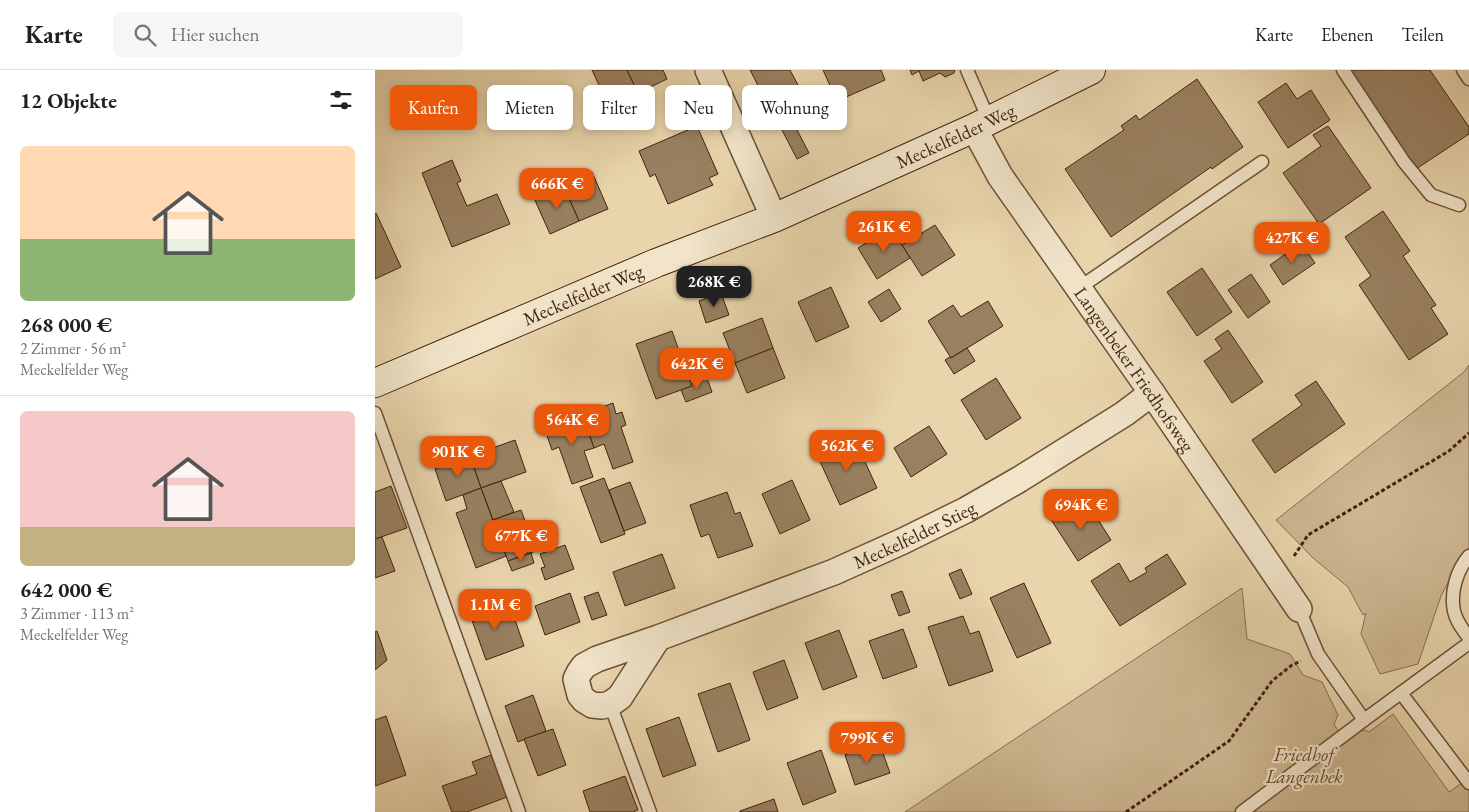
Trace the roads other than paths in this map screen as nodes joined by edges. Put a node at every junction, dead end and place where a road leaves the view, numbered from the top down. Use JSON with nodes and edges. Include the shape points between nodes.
{"nodes":[{"id":1,"x":708,"y":70,"type":"edge"},
{"id":2,"x":967,"y":70,"type":"edge"},
{"id":3,"x":1091,"y":70,"type":"edge"},
{"id":4,"x":1343,"y":70,"type":"edge"},
{"id":5,"x":1463,"y":70,"type":"edge"},
{"id":6,"x":1469,"y":79,"type":"edge"},
{"id":7,"x":981,"y":124,"type":"junction"},
{"id":8,"x":1262,"y":162,"type":"dead end"},
{"id":9,"x":1459,"y":205,"type":"dead end"},
{"id":10,"x":774,"y":218,"type":"junction"},
{"id":11,"x":1079,"y":288,"type":"junction"},
{"id":12,"x":375,"y":383,"type":"edge"},
{"id":13,"x":1152,"y":393,"type":"junction"},
{"id":14,"x":375,"y":413,"type":"edge"},
{"id":15,"x":1469,"y":556,"type":"edge"},
{"id":16,"x":1299,"y":609,"type":"joint"},
{"id":17,"x":658,"y":638,"type":"junction"},
{"id":18,"x":1469,"y":638,"type":"edge"},
{"id":19,"x":1469,"y":643,"type":"edge"},
{"id":20,"x":1401,"y":693,"type":"junction"},
{"id":21,"x":610,"y":704,"type":"junction"},
{"id":22,"x":1364,"y":720,"type":"junction"},
{"id":23,"x":1469,"y":783,"type":"edge"},
{"id":24,"x":519,"y":812,"type":"edge"},
{"id":25,"x":650,"y":812,"type":"edge"},
{"id":26,"x":1242,"y":812,"type":"edge"}],
"edges":[{"from":1,"to":10,"type":"street"},
{"from":2,"to":7,"type":"lane"},
{"from":3,"to":7,"type":"main road","name":"Meckelfelder Weg"},
{"from":4,"to":9,"type":"lane","via":[[1404,162],[1431,195]]},
{"from":5,"to":6,"type":"lane"},
{"from":7,"to":10,"type":"main road","name":"Meckelfelder Weg"},
{"from":7,"to":11,"type":"street","name":"Langenbeker Friedhofsweg","via":[[1000,176]]},
{"from":8,"to":11,"type":"lane"},
{"from":10,"to":12,"type":"main road","name":"Meckelfelder Weg","via":[[656,263]]},
{"from":11,"to":13,"type":"street","name":"Langenbeker Friedhofsweg"},
{"from":13,"to":16,"type":"street","name":"Langenbeker Friedhofsweg"},
{"from":13,"to":17,"type":"street","name":"Meckelfelder Stieg","via":[[1020,479],[903,541],[834,572]]},
{"from":14,"to":24,"type":"lane"},
{"from":15,"to":18,"type":"lane","via":[[1456,577],[1453,595],[1458,623]]},
{"from":16,"to":22,"type":"lane","via":[[1318,654]]},
{"from":17,"to":21,"type":"street","via":[[620,697]]},
{"from":17,"to":21,"type":"street","name":"Meckelfelder Stieg","via":[[584,666],[576,680],[580,695],[592,704]]},
{"from":19,"to":20,"type":"lane"},
{"from":20,"to":22,"type":"lane"},
{"from":20,"to":23,"type":"lane"},
{"from":21,"to":25,"type":"lane"},
{"from":22,"to":26,"type":"lane"}]}
